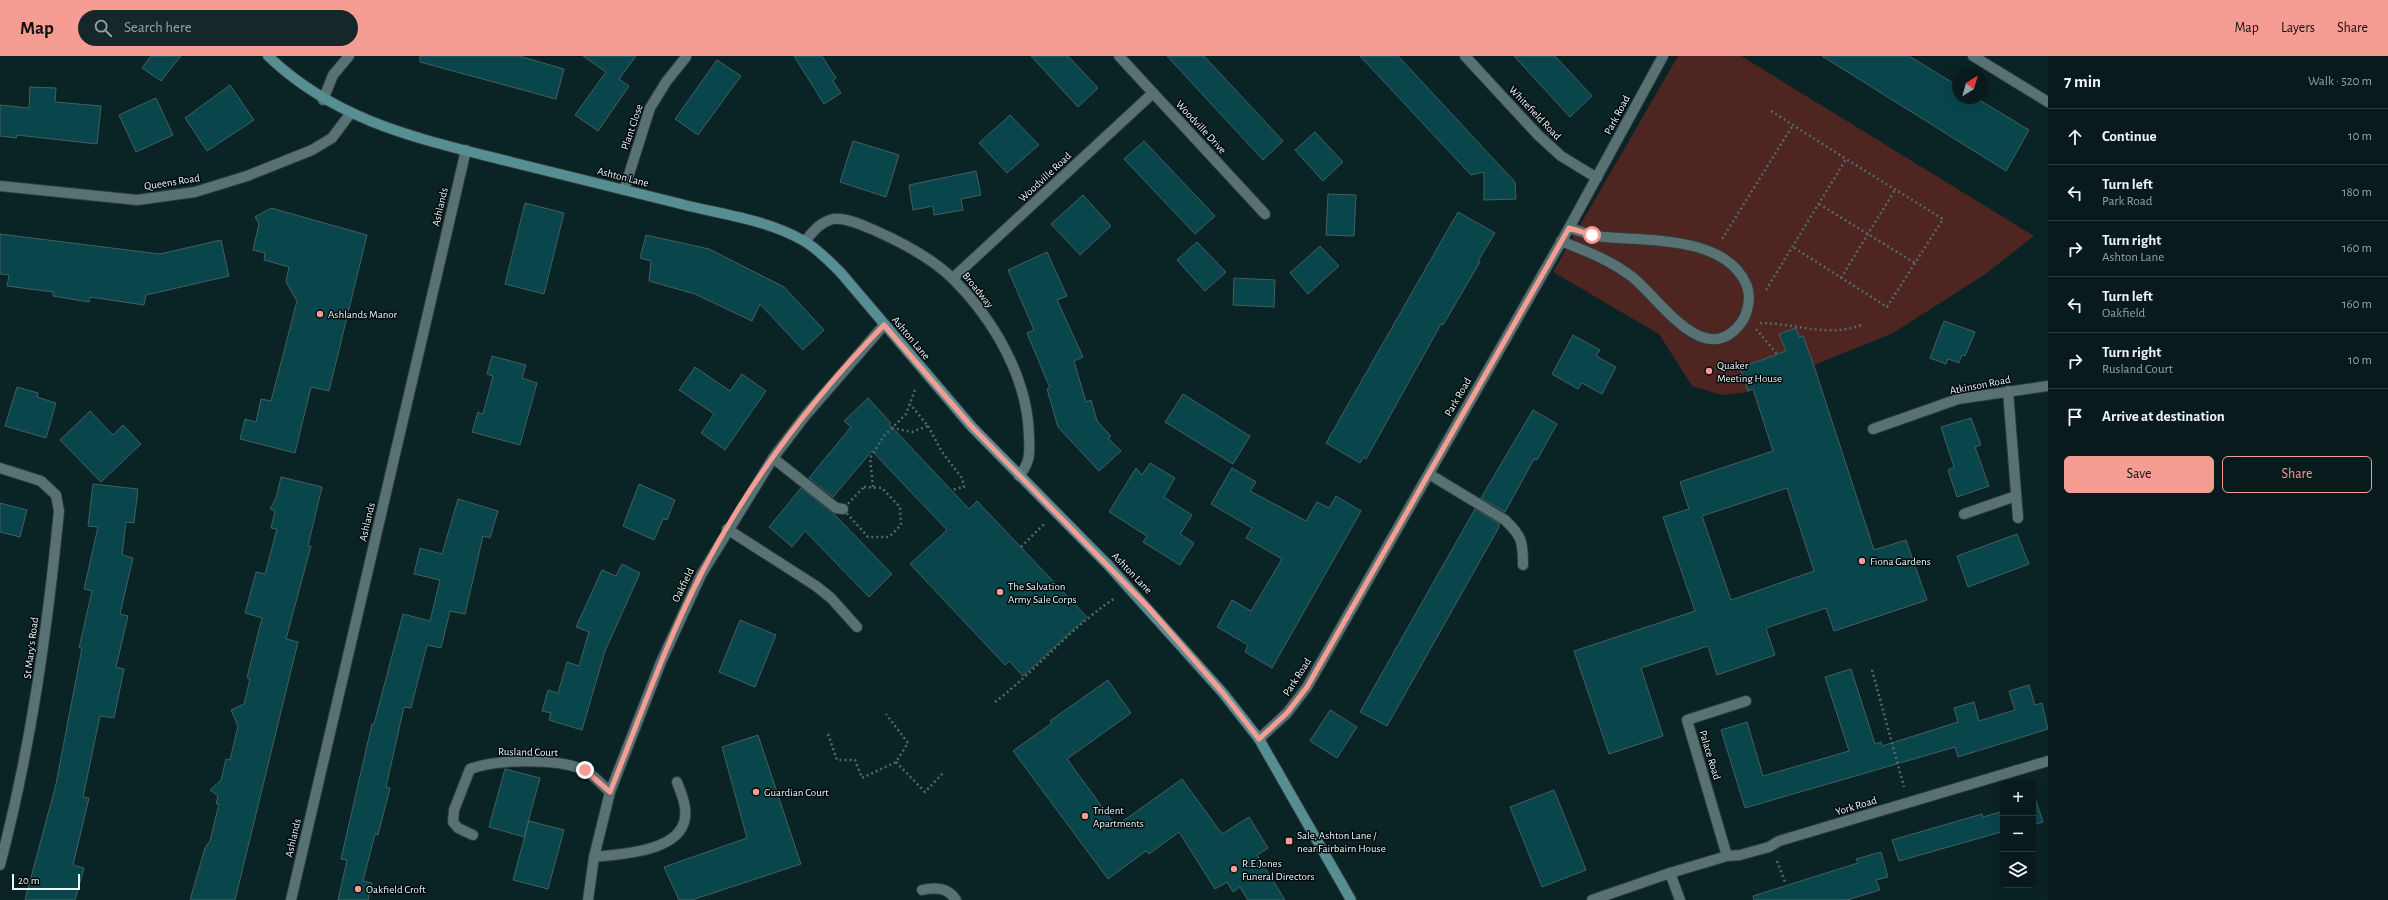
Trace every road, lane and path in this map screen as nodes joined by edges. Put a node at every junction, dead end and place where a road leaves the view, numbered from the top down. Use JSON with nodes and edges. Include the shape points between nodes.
{"nodes":[{"id":1,"x":268,"y":56,"type":"edge"},
{"id":2,"x":349,"y":56,"type":"edge"},
{"id":3,"x":1118,"y":56,"type":"edge"},
{"id":4,"x":1464,"y":56,"type":"edge"},
{"id":5,"x":1663,"y":56,"type":"edge"},
{"id":6,"x":1973,"y":56,"type":"edge"},
{"id":7,"x":686,"y":58,"type":"dead end"},
{"id":8,"x":1153,"y":93,"type":"junction"},
{"id":9,"x":323,"y":100,"type":"junction"},
{"id":10,"x":2048,"y":102,"type":"edge"},
{"id":11,"x":1771,"y":111,"type":"dead end"},
{"id":12,"x":350,"y":114,"type":"junction"},
{"id":13,"x":1793,"y":124,"type":"junction"},
{"id":14,"x":466,"y":150,"type":"junction"},
{"id":15,"x":1846,"y":159,"type":"junction"},
{"id":16,"x":1597,"y":178,"type":"junction"},
{"id":17,"x":0,"y":186,"type":"edge"},
{"id":18,"x":624,"y":190,"type":"junction"},
{"id":19,"x":1895,"y":190,"type":"junction"},
{"id":20,"x":1819,"y":204,"type":"junction"},
{"id":21,"x":1265,"y":214,"type":"dead end"},
{"id":22,"x":1569,"y":228,"type":"junction"},
{"id":23,"x":1868,"y":234,"type":"junction"},
{"id":24,"x":805,"y":241,"type":"junction"},
{"id":25,"x":1561,"y":241,"type":"junction"},
{"id":26,"x":1793,"y":247,"type":"junction"},
{"id":27,"x":1713,"y":253,"type":"junction"},
{"id":28,"x":1915,"y":263,"type":"junction"},
{"id":29,"x":952,"y":278,"type":"junction"},
{"id":30,"x":1842,"y":278,"type":"junction"},
{"id":31,"x":1749,"y":306,"type":"junction"},
{"id":32,"x":1747,"y":322,"type":"junction"},
{"id":33,"x":884,"y":325,"type":"junction"},
{"id":34,"x":1862,"y":325,"type":"dead end"},
{"id":35,"x":1777,"y":354,"type":"dead end"},
{"id":36,"x":916,"y":386,"type":"dead end"},
{"id":37,"x":2048,"y":386,"type":"edge"},
{"id":38,"x":2008,"y":391,"type":"junction"},
{"id":39,"x":910,"y":404,"type":"junction"},
{"id":40,"x":928,"y":426,"type":"junction"},
{"id":41,"x":892,"y":428,"type":"junction"},
{"id":42,"x":1873,"y":429,"type":"dead end"},
{"id":43,"x":772,"y":458,"type":"junction"},
{"id":44,"x":0,"y":468,"type":"edge"},
{"id":45,"x":1429,"y":474,"type":"junction"},
{"id":46,"x":1019,"y":476,"type":"junction"},
{"id":47,"x":873,"y":487,"type":"junction"},
{"id":48,"x":952,"y":490,"type":"dead end"},
{"id":49,"x":2016,"y":496,"type":"junction"},
{"id":50,"x":843,"y":509,"type":"junction"},
{"id":51,"x":1964,"y":514,"type":"dead end"},
{"id":52,"x":2018,"y":518,"type":"dead end"},
{"id":53,"x":1044,"y":524,"type":"dead end"},
{"id":54,"x":727,"y":529,"type":"junction"},
{"id":55,"x":1021,"y":547,"type":"dead end"},
{"id":56,"x":1523,"y":565,"type":"dead end"},
{"id":57,"x":1116,"y":598,"type":"dead end"},
{"id":58,"x":857,"y":627,"type":"dead end"},
{"id":59,"x":1872,"y":670,"type":"dead end"},
{"id":60,"x":1746,"y":701,"type":"dead end"},
{"id":61,"x":995,"y":702,"type":"dead end"},
{"id":62,"x":886,"y":714,"type":"dead end"},
{"id":63,"x":828,"y":734,"type":"dead end"},
{"id":64,"x":1259,"y":739,"type":"junction"},
{"id":65,"x":2048,"y":761,"type":"edge"},
{"id":66,"x":896,"y":762,"type":"junction"},
{"id":67,"x":944,"y":772,"type":"dead end"},
{"id":68,"x":677,"y":782,"type":"dead end"},
{"id":69,"x":610,"y":792,"type":"junction"},
{"id":70,"x":1908,"y":802,"type":"junction"},
{"id":71,"x":473,"y":835,"type":"dead end"},
{"id":72,"x":1771,"y":846,"type":"junction"},
{"id":73,"x":1727,"y":856,"type":"junction"},
{"id":74,"x":594,"y":857,"type":"junction"},
{"id":75,"x":0,"y":865,"type":"edge"},
{"id":76,"x":1670,"y":873,"type":"junction"},
{"id":77,"x":1784,"y":882,"type":"dead end"},
{"id":78,"x":922,"y":890,"type":"dead end"},
{"id":79,"x":291,"y":900,"type":"edge"},
{"id":80,"x":588,"y":900,"type":"edge"},
{"id":81,"x":956,"y":900,"type":"edge"},
{"id":82,"x":1351,"y":900,"type":"edge"},
{"id":83,"x":1592,"y":900,"type":"edge"},
{"id":84,"x":1680,"y":900,"type":"edge"}],
"edges":[{"from":1,"to":9,"type":"main road","name":"Ashton Lane","via":[[289,76]]},
{"from":2,"to":9,"type":"street","via":[[333,75]]},
{"from":3,"to":8,"type":"street","name":"Woodville Drive"},
{"from":4,"to":16,"type":"street","name":"Whitefield Road","via":[[1538,135],[1561,156]]},
{"from":5,"to":16,"type":"street","name":"Park Road"},
{"from":6,"to":10,"type":"street"},
{"from":7,"to":18,"type":"street","name":"Plant Close","via":[[666,82],[650,108]]},
{"from":8,"to":21,"type":"street","name":"Woodville Drive"},
{"from":8,"to":29,"type":"street","name":"Woodville Road"},
{"from":9,"to":12,"type":"main road","name":"Ashton Lane"},
{"from":11,"to":13,"type":"path"},
{"from":12,"to":14,"type":"main road","name":"Ashton Lane"},
{"from":12,"to":17,"type":"street","name":"Queens Road","via":[[332,138],[312,150],[247,176],[195,192],[137,200]]},
{"from":13,"to":15,"type":"path"},
{"from":13,"to":27,"type":"path"},
{"from":14,"to":18,"type":"main road","name":"Ashton Lane"},
{"from":14,"to":79,"type":"street","name":"Ashlands"},
{"from":15,"to":19,"type":"path"},
{"from":15,"to":20,"type":"path"},
{"from":16,"to":22,"type":"street","name":"Park Road"},
{"from":18,"to":24,"type":"main road","name":"Ashton Lane","via":[[760,221]]},
{"from":19,"to":23,"type":"path"},
{"from":19,"to":28,"type":"path","via":[[1943,219]]},
{"from":20,"to":23,"type":"path"},
{"from":20,"to":26,"type":"path"},
{"from":22,"to":25,"type":"street","name":"Park Road"},
{"from":22,"to":27,"type":"street","via":[[1604,237],[1632,237],[1684,244]]},
{"from":23,"to":28,"type":"path"},
{"from":23,"to":30,"type":"path"},
{"from":24,"to":29,"type":"street","name":"Broadway","via":[[824,222],[834,219],[846,220],[897,240],[926,257]]},
{"from":24,"to":33,"type":"main road","name":"Ashton Lane","via":[[841,273]]},
{"from":25,"to":32,"type":"street","via":[[1591,253],[1630,275],[1688,331],[1707,338],[1723,338]]},
{"from":25,"to":45,"type":"street","name":"Park Road"},
{"from":26,"to":30,"type":"path"},
{"from":26,"to":31,"type":"path","via":[[1758,302]]},
{"from":27,"to":31,"type":"street","via":[[1730,261],[1742,275],[1748,290]]},
{"from":28,"to":30,"type":"path","via":[[1887,307]]},
{"from":29,"to":46,"type":"street","name":"Broadway","via":[[976,305],[1013,366],[1023,396],[1029,427],[1027,467]]},
{"from":31,"to":32,"type":"street"},
{"from":32,"to":34,"type":"path","via":[[1776,323],[1812,330],[1848,330]]},
{"from":32,"to":35,"type":"path"},
{"from":33,"to":43,"type":"street","name":"Oakfield"},
{"from":33,"to":46,"type":"main road","name":"Ashton Lane","via":[[972,427]]},
{"from":36,"to":39,"type":"path"},
{"from":37,"to":38,"type":"street","name":"Atkinson Road"},
{"from":38,"to":42,"type":"street","name":"Atkinson Road","via":[[1958,399]]},
{"from":38,"to":49,"type":"street"},
{"from":39,"to":40,"type":"path"},
{"from":39,"to":41,"type":"path","via":[[906,414]]},
{"from":40,"to":41,"type":"path","via":[[912,432]]},
{"from":40,"to":48,"type":"path","via":[[942,452],[962,478],[964,487]]},
{"from":41,"to":47,"type":"path","via":[[870,458]]},
{"from":43,"to":50,"type":"street","via":[[836,508]]},
{"from":43,"to":54,"type":"street","name":"Oakfield"},
{"from":44,"to":75,"type":"street","name":"St Mary's Road","via":[[41,481],[56,495],[59,511],[37,696],[13,815]]},
{"from":45,"to":56,"type":"street","via":[[1514,528],[1523,545]]},
{"from":45,"to":64,"type":"street","name":"Park Road","via":[[1307,687],[1287,713]]},
{"from":46,"to":64,"type":"main road","name":"Ashton Lane","via":[[1148,607],[1223,693]]},
{"from":47,"to":50,"type":"path","via":[[864,487]]},
{"from":47,"to":50,"type":"path","via":[[882,488],[900,507],[901,525],[889,537],[868,537]]},
{"from":49,"to":51,"type":"street"},
{"from":49,"to":52,"type":"street"},
{"from":53,"to":55,"type":"path"},
{"from":54,"to":58,"type":"street","via":[[816,586],[831,598]]},
{"from":54,"to":69,"type":"street","name":"Oakfield","via":[[679,619]]},
{"from":57,"to":61,"type":"path","via":[[1088,617],[1019,684]]},
{"from":59,"to":70,"type":"path"},
{"from":60,"to":73,"type":"street","name":"Palace Road","via":[[1687,720]]},
{"from":62,"to":66,"type":"path","via":[[908,743]]},
{"from":63,"to":66,"type":"path","via":[[837,760],[855,760],[862,778]]},
{"from":64,"to":82,"type":"main road","name":"Ashton Lane"},
{"from":65,"to":70,"type":"street","name":"York Road"},
{"from":66,"to":67,"type":"path","via":[[925,792]]},
{"from":68,"to":74,"type":"street","via":[[684,803],[685,818],[680,832],[657,846],[641,851]]},
{"from":69,"to":71,"type":"street","name":"Rusland Court","via":[[585,770],[562,764],[522,761],[485,763],[470,770],[454,810],[453,822],[458,828]]},
{"from":69,"to":74,"type":"street","name":"Oakfield"},
{"from":70,"to":72,"type":"street","name":"York Road","via":[[1779,841]]},
{"from":72,"to":73,"type":"street","name":"York Road"},
{"from":72,"to":77,"type":"path"},
{"from":73,"to":76,"type":"street","name":"York Road"},
{"from":74,"to":80,"type":"street","name":"Oakfield"},
{"from":76,"to":83,"type":"street","name":"York Road"},
{"from":76,"to":84,"type":"street"},
{"from":78,"to":81,"type":"street","via":[[939,888],[947,891]]}]}
